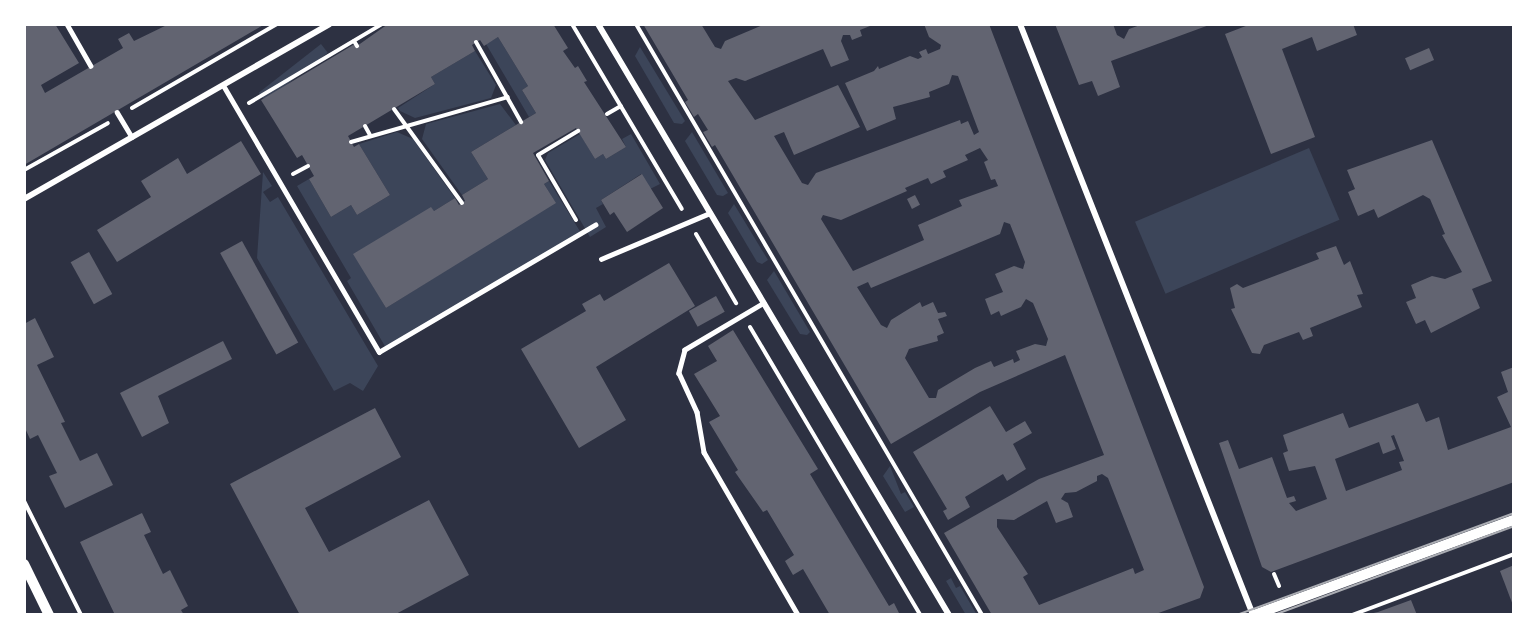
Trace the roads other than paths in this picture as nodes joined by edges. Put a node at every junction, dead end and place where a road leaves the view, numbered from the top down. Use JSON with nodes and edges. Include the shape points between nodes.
{"nodes":[{"id":1,"x":67,"y":24,"type":"edge"},
{"id":2,"x":329,"y":24,"type":"edge"},
{"id":3,"x":598,"y":24,"type":"edge"},
{"id":4,"x":1020,"y":24,"type":"edge"},
{"id":5,"x":91,"y":66,"type":"dead end"},
{"id":6,"x":224,"y":87,"type":"junction"},
{"id":7,"x":118,"y":114,"type":"road end"},
{"id":8,"x":132,"y":137,"type":"junction"},
{"id":9,"x":24,"y":199,"type":"edge"},
{"id":10,"x":710,"y":213,"type":"junction"},
{"id":11,"x":595,"y":225,"type":"dead end"},
{"id":12,"x":602,"y":259,"type":"dead end"},
{"id":13,"x":764,"y":303,"type":"junction"},
{"id":14,"x":379,"y":352,"type":"joint"},
{"id":15,"x":1514,"y":519,"type":"edge"},
{"id":16,"x":24,"y":564,"type":"edge"},
{"id":17,"x":49,"y":615,"type":"edge"},
{"id":18,"x":798,"y":615,"type":"edge"},
{"id":19,"x":949,"y":615,"type":"edge"},
{"id":20,"x":1254,"y":615,"type":"edge"}],
"edges":[{"from":1,"to":5,"type":"lane"},
{"from":2,"to":6,"type":"street"},
{"from":3,"to":10,"type":"street"},
{"from":4,"to":20,"type":"street"},
{"from":6,"to":8,"type":"street"},
{"from":6,"to":14,"type":"street"},
{"from":7,"to":8,"type":"lane"},
{"from":8,"to":9,"type":"street"},
{"from":10,"to":12,"type":"lane"},
{"from":10,"to":13,"type":"street"},
{"from":11,"to":14,"type":"lane"},
{"from":13,"to":18,"type":"lane","via":[[685,351],[679,373],[697,412],[704,452]]},
{"from":13,"to":19,"type":"street"},
{"from":15,"to":20,"type":"street"},
{"from":16,"to":17,"type":"street"}]}
